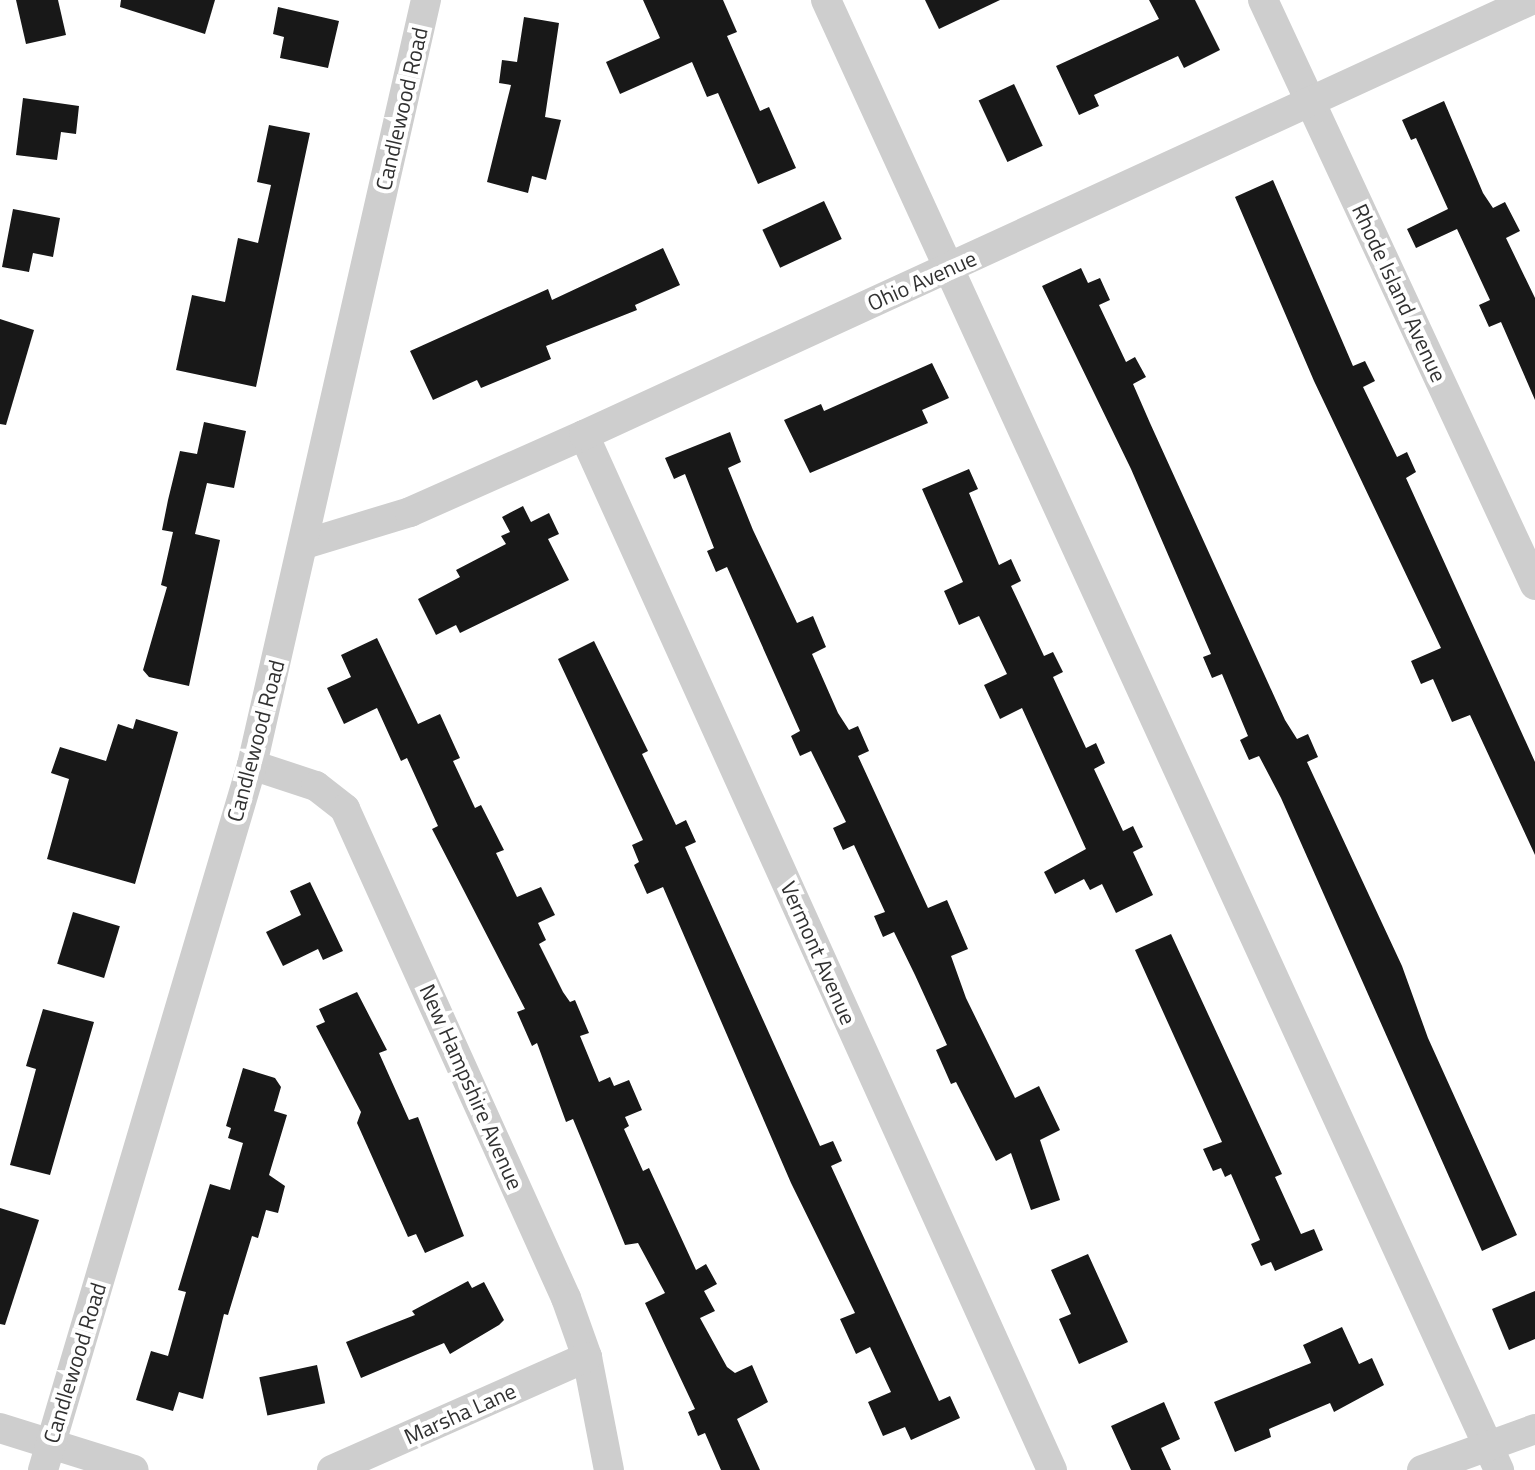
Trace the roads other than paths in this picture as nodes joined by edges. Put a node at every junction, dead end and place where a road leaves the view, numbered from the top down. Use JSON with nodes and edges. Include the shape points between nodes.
{"nodes":[{"id":1,"x":426,"y":0,"type":"edge"},
{"id":2,"x":826,"y":0,"type":"edge"},
{"id":3,"x":1263,"y":0,"type":"edge"},
{"id":4,"x":1531,"y":0,"type":"edge"},
{"id":5,"x":1309,"y":101,"type":"junction"},
{"id":6,"x":951,"y":267,"type":"junction"},
{"id":7,"x":584,"y":435,"type":"junction"},
{"id":8,"x":305,"y":544,"type":"junction"},
{"id":9,"x":1535,"y":585,"type":"edge"},
{"id":10,"x":252,"y":765,"type":"junction"},
{"id":11,"x":587,"y":1357,"type":"junction"},
{"id":12,"x":0,"y":1428,"type":"edge"},
{"id":13,"x":1535,"y":1429,"type":"edge"},
{"id":14,"x":47,"y":1456,"type":"edge"},
{"id":15,"x":1493,"y":1458,"type":"edge"},
{"id":16,"x":134,"y":1470,"type":"edge"},
{"id":17,"x":332,"y":1470,"type":"edge"},
{"id":18,"x":609,"y":1470,"type":"edge"},
{"id":19,"x":1052,"y":1470,"type":"edge"},
{"id":20,"x":1422,"y":1470,"type":"edge"}],
"edges":[{"from":1,"to":8,"type":"street","name":"Candlewood Road"},
{"from":2,"to":6,"type":"street"},
{"from":3,"to":5,"type":"street","name":"Rhode Island Avenue"},
{"from":4,"to":5,"type":"street","name":"Ohio Avenue"},
{"from":5,"to":6,"type":"street","name":"Ohio Avenue"},
{"from":5,"to":9,"type":"street","name":"Rhode Island Avenue"},
{"from":6,"to":7,"type":"street","name":"Ohio Avenue"},
{"from":6,"to":15,"type":"street"},
{"from":7,"to":8,"type":"street","name":"Ohio Avenue","via":[[410,512]]},
{"from":7,"to":19,"type":"street","name":"Vermont Avenue"},
{"from":8,"to":10,"type":"street","name":"Candlewood Road"},
{"from":10,"to":11,"type":"street","name":"New Hampshire Avenue","via":[[316,786],[345,809],[566,1298]]},
{"from":10,"to":14,"type":"street","name":"Candlewood Road"},
{"from":11,"to":17,"type":"street","name":"Marsha Lane"},
{"from":11,"to":18,"type":"street","name":"New Hampshire Avenue"},
{"from":12,"to":14,"type":"street"},
{"from":13,"to":15,"type":"street"},
{"from":14,"to":16,"type":"street"},
{"from":15,"to":20,"type":"street"}]}
